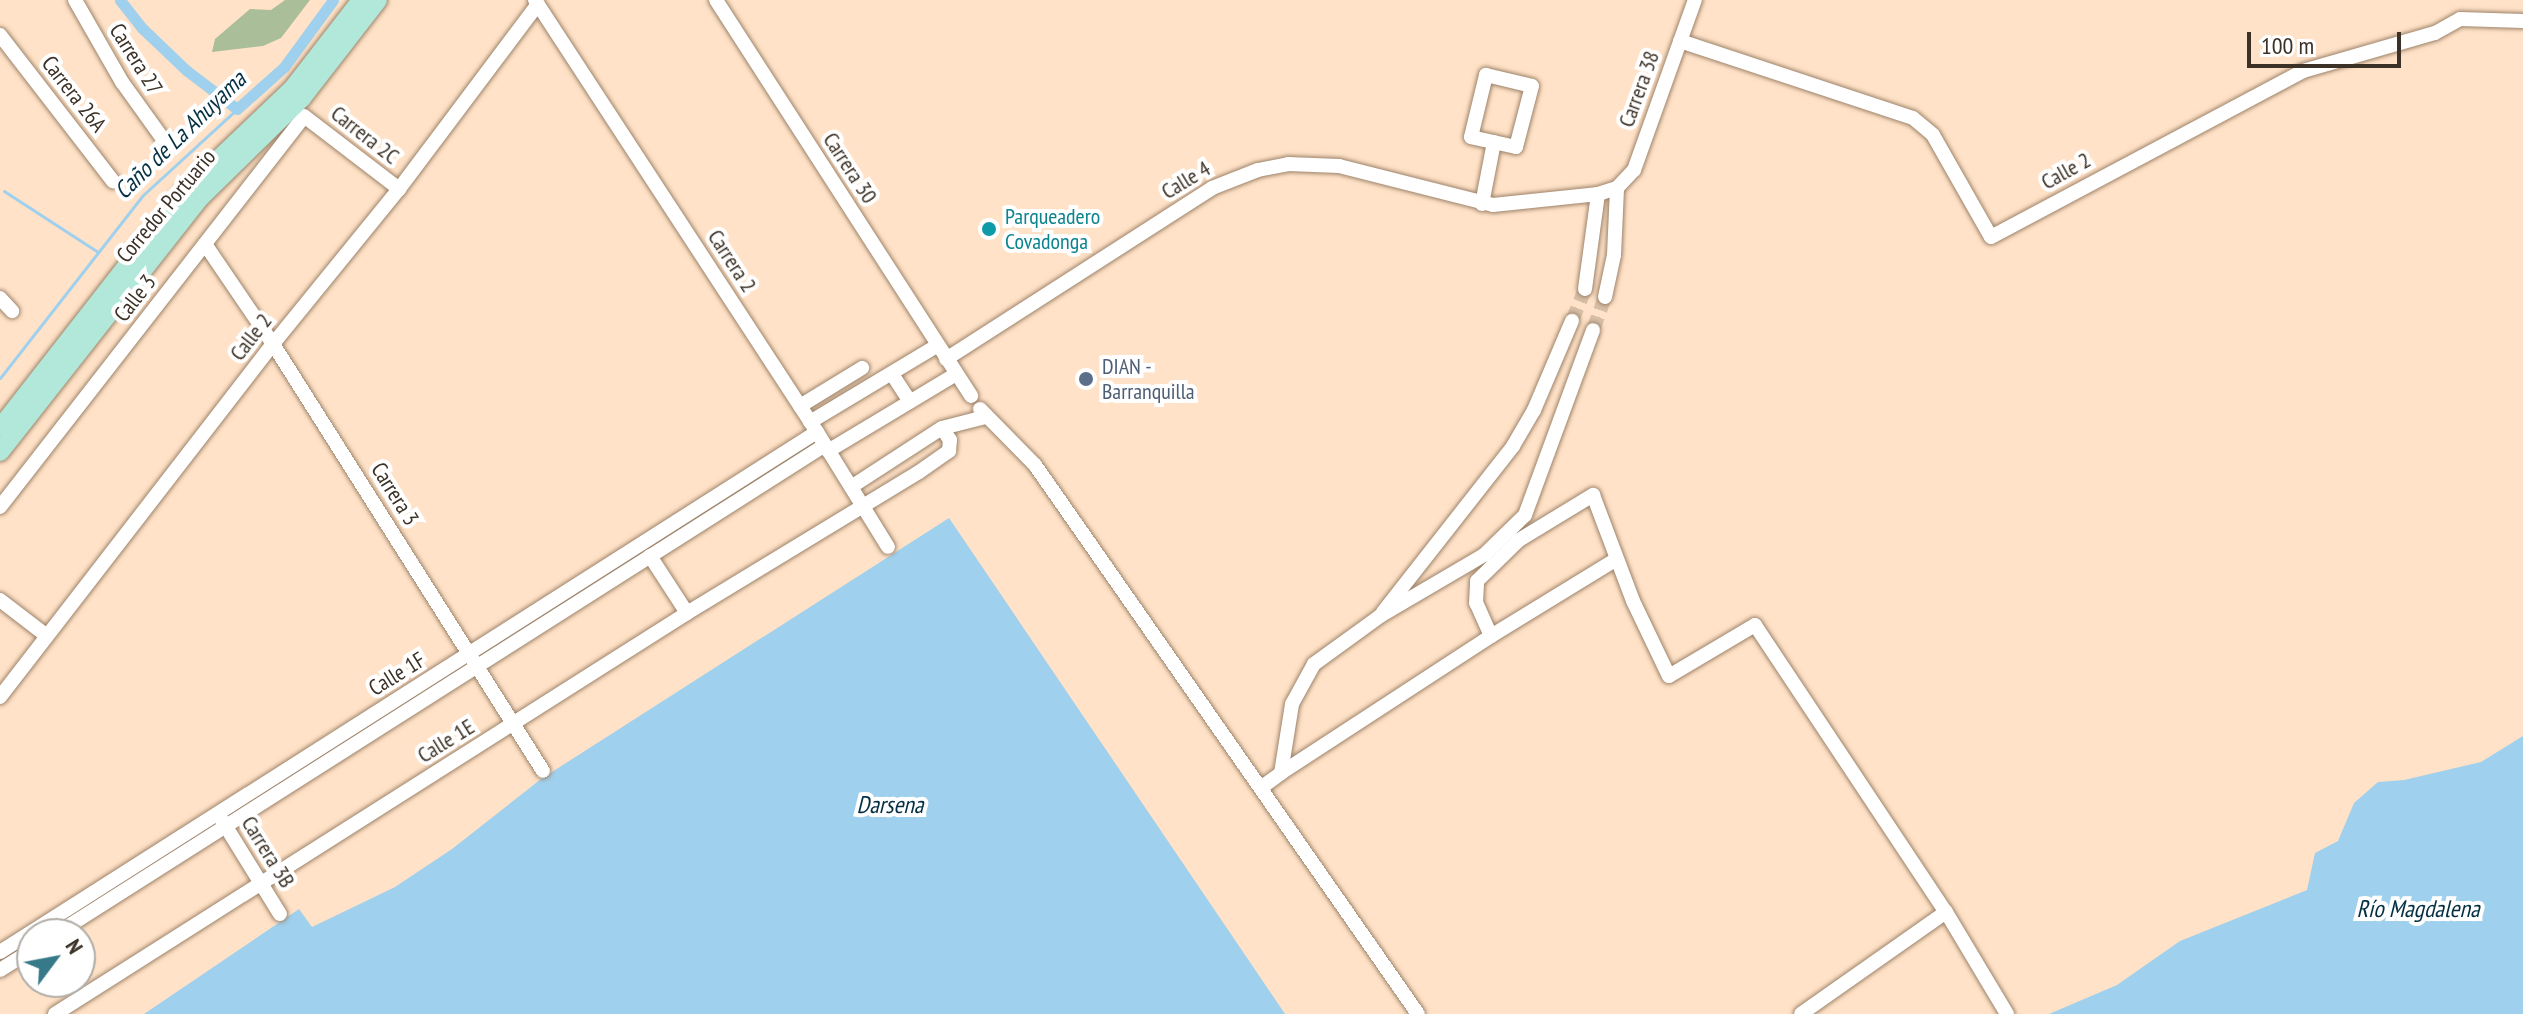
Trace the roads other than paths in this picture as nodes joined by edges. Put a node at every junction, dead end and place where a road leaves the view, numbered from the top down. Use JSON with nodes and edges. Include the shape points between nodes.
{"nodes":[{"id":1,"x":75,"y":0,"type":"edge"},
{"id":2,"x":361,"y":0,"type":"edge"},
{"id":3,"x":378,"y":0,"type":"edge"},
{"id":4,"x":716,"y":0,"type":"edge"},
{"id":5,"x":1695,"y":0,"type":"edge"},
{"id":6,"x":537,"y":2,"type":"edge"},
{"id":7,"x":2523,"y":21,"type":"edge"},
{"id":8,"x":0,"y":35,"type":"edge"},
{"id":9,"x":1680,"y":41,"type":"junction"},
{"id":10,"x":297,"y":104,"type":"junction"},
{"id":11,"x":163,"y":139,"type":"dead end"},
{"id":12,"x":1494,"y":142,"type":"junction"},
{"id":13,"x":113,"y":181,"type":"dead end"},
{"id":14,"x":1617,"y":188,"type":"junction"},
{"id":15,"x":399,"y":189,"type":"junction"},
{"id":16,"x":1598,"y":194,"type":"junction"},
{"id":17,"x":1482,"y":204,"type":"junction"},
{"id":18,"x":205,"y":244,"type":"junction"},
{"id":19,"x":1585,"y":289,"type":"tunnel mouth"},
{"id":20,"x":1605,"y":297,"type":"tunnel mouth"},
{"id":21,"x":0,"y":298,"type":"edge"},
{"id":22,"x":12,"y":311,"type":"dead end"},
{"id":23,"x":1572,"y":321,"type":"tunnel mouth"},
{"id":24,"x":1593,"y":330,"type":"tunnel mouth"},
{"id":25,"x":273,"y":344,"type":"junction"},
{"id":26,"x":938,"y":345,"type":"junction"},
{"id":27,"x":946,"y":359,"type":"junction"},
{"id":28,"x":862,"y":368,"type":"dead end"},
{"id":29,"x":892,"y":374,"type":"junction"},
{"id":30,"x":956,"y":374,"type":"junction"},
{"id":31,"x":910,"y":402,"type":"junction"},
{"id":32,"x":800,"y":406,"type":"junction"},
{"id":33,"x":978,"y":407,"type":"junction"},
{"id":34,"x":0,"y":428,"type":"edge"},
{"id":35,"x":942,"y":428,"type":"junction"},
{"id":36,"x":820,"y":438,"type":"junction"},
{"id":37,"x":0,"y":452,"type":"edge"},
{"id":38,"x":851,"y":487,"type":"junction"},
{"id":39,"x":863,"y":506,"type":"junction"},
{"id":40,"x":0,"y":507,"type":"edge"},
{"id":41,"x":888,"y":547,"type":"dead end"},
{"id":42,"x":650,"y":556,"type":"junction"},
{"id":43,"x":1615,"y":560,"type":"junction"},
{"id":44,"x":627,"y":562,"type":"junction"},
{"id":45,"x":0,"y":600,"type":"edge"},
{"id":46,"x":687,"y":613,"type":"junction"},
{"id":47,"x":1380,"y":616,"type":"junction"},
{"id":48,"x":47,"y":636,"type":"junction"},
{"id":49,"x":1491,"y":636,"type":"junction"},
{"id":50,"x":473,"y":658,"type":"junction"},
{"id":51,"x":0,"y":697,"type":"edge"},
{"id":52,"x":514,"y":724,"type":"junction"},
{"id":53,"x":543,"y":771,"type":"dead end"},
{"id":54,"x":1281,"y":773,"type":"junction"},
{"id":55,"x":1262,"y":787,"type":"junction"},
{"id":56,"x":222,"y":820,"type":"junction"},
{"id":57,"x":262,"y":883,"type":"junction"},
{"id":58,"x":1946,"y":912,"type":"junction"},
{"id":59,"x":280,"y":914,"type":"dead end"},
{"id":60,"x":79,"y":918,"type":"edge"},
{"id":61,"x":0,"y":952,"type":"edge"},
{"id":62,"x":55,"y":1014,"type":"edge"},
{"id":63,"x":1418,"y":1014,"type":"edge"},
{"id":64,"x":1801,"y":1014,"type":"edge"},
{"id":65,"x":2007,"y":1014,"type":"edge"}],
"edges":[{"from":1,"to":11,"type":"street","name":"Carrera 27","via":[[122,82]]},
{"from":2,"to":10,"type":"main road","name":"Corredor Portuario"},
{"from":3,"to":10,"type":"main road","name":"Corredor Portuario"},
{"from":4,"to":26,"type":"street","name":"Carrera 30"},
{"from":5,"to":9,"type":"street","name":"Carrera 38"},
{"from":6,"to":15,"type":"street","name":"Calle 2"},
{"from":6,"to":32,"type":"street","name":"Carrera 2"},
{"from":7,"to":9,"type":"street","name":"Calle 2","via":[[2460,19],[2435,33],[2303,71],[1991,237],[1937,142],[1913,118]]},
{"from":8,"to":13,"type":"street","name":"Carrera 26A"},
{"from":9,"to":14,"type":"street","name":"Carrera 38","via":[[1634,170]]},
{"from":10,"to":15,"type":"street","name":"Carrera 2C"},
{"from":10,"to":18,"type":"street","name":"Calle 3"},
{"from":10,"to":34,"type":"main road","name":"Corredor Portuario","via":[[187,189]]},
{"from":10,"to":37,"type":"main road","name":"Corredor Portuario","via":[[200,198]]},
{"from":12,"to":12,"type":"street","via":[[1471,137],[1486,75],[1532,86],[1516,147]]},
{"from":12,"to":17,"type":"street"},
{"from":14,"to":16,"type":"street","name":"Calle 4"},
{"from":14,"to":20,"type":"street","via":[[1614,255]]},
{"from":15,"to":25,"type":"street","name":"Calle 2"},
{"from":16,"to":17,"type":"street","name":"Calle 4"},
{"from":16,"to":19,"type":"street"},
{"from":17,"to":27,"type":"street","name":"Calle 4","via":[[1339,166],[1288,164],[1258,170],[1212,188]]},
{"from":18,"to":25,"type":"street","name":"Carrera 3"},
{"from":18,"to":40,"type":"street","name":"Calle 3"},
{"from":21,"to":22,"type":"street"},
{"from":23,"to":47,"type":"street","via":[[1513,446]]},
{"from":24,"to":47,"type":"street","via":[[1525,515],[1484,555]]},
{"from":25,"to":48,"type":"street","name":"Calle 2"},
{"from":25,"to":50,"type":"street","name":"Carrera 3"},
{"from":26,"to":27,"type":"street","name":"Carrera 30"},
{"from":26,"to":29,"type":"street","name":"Calle 1F"},
{"from":27,"to":30,"type":"street","name":"Carrera 30"},
{"from":28,"to":32,"type":"street"},
{"from":29,"to":31,"type":"street"},
{"from":29,"to":36,"type":"street","name":"Calle 1F"},
{"from":30,"to":31,"type":"street","name":"Calle 1F"},
{"from":30,"to":33,"type":"street","name":"Carrera 30"},
{"from":31,"to":36,"type":"street","name":"Calle 1F"},
{"from":32,"to":36,"type":"street","name":"Carrera 2"},
{"from":33,"to":35,"type":"street"},
{"from":33,"to":55,"type":"street","name":"Carrera 30","via":[[1035,465]]},
{"from":35,"to":38,"type":"street"},
{"from":35,"to":39,"type":"street","name":"Calle 1E","via":[[950,440],[949,451]]},
{"from":36,"to":38,"type":"street","name":"Carrera 2"},
{"from":36,"to":42,"type":"street","name":"Calle 1F"},
{"from":36,"to":44,"type":"street","name":"Calle 1F"},
{"from":38,"to":39,"type":"street","name":"Carrera 2"},
{"from":39,"to":41,"type":"street","name":"Carrera 2"},
{"from":39,"to":46,"type":"street","name":"Calle 1E"},
{"from":42,"to":44,"type":"street","name":"Calle 1F"},
{"from":42,"to":46,"type":"street"},
{"from":43,"to":49,"type":"street"},
{"from":43,"to":49,"type":"street","via":[[1593,495],[1545,522],[1504,552],[1477,581],[1476,603]]},
{"from":43,"to":58,"type":"street","via":[[1669,676],[1755,625]]},
{"from":44,"to":50,"type":"street","name":"Calle 1F"},
{"from":45,"to":48,"type":"street"},
{"from":46,"to":52,"type":"street","name":"Calle 1E"},
{"from":47,"to":54,"type":"street","via":[[1306,675],[1292,704]]},
{"from":48,"to":51,"type":"street","name":"Calle 2"},
{"from":49,"to":54,"type":"street"},
{"from":50,"to":52,"type":"street","name":"Carrera 3"},
{"from":50,"to":56,"type":"street","name":"Calle 1F"},
{"from":52,"to":53,"type":"street","name":"Carrera 3"},
{"from":52,"to":57,"type":"street","name":"Calle 1E"},
{"from":54,"to":55,"type":"street"},
{"from":55,"to":63,"type":"street","name":"Carrera 30"},
{"from":56,"to":57,"type":"street","name":"Carrera 3B"},
{"from":56,"to":60,"type":"street","name":"Calle 1F"},
{"from":56,"to":61,"type":"street","name":"Calle 1F"},
{"from":57,"to":59,"type":"street","name":"Carrera 3B"},
{"from":57,"to":62,"type":"street","name":"Calle 1E"},
{"from":58,"to":64,"type":"street"},
{"from":58,"to":65,"type":"street"}]}
